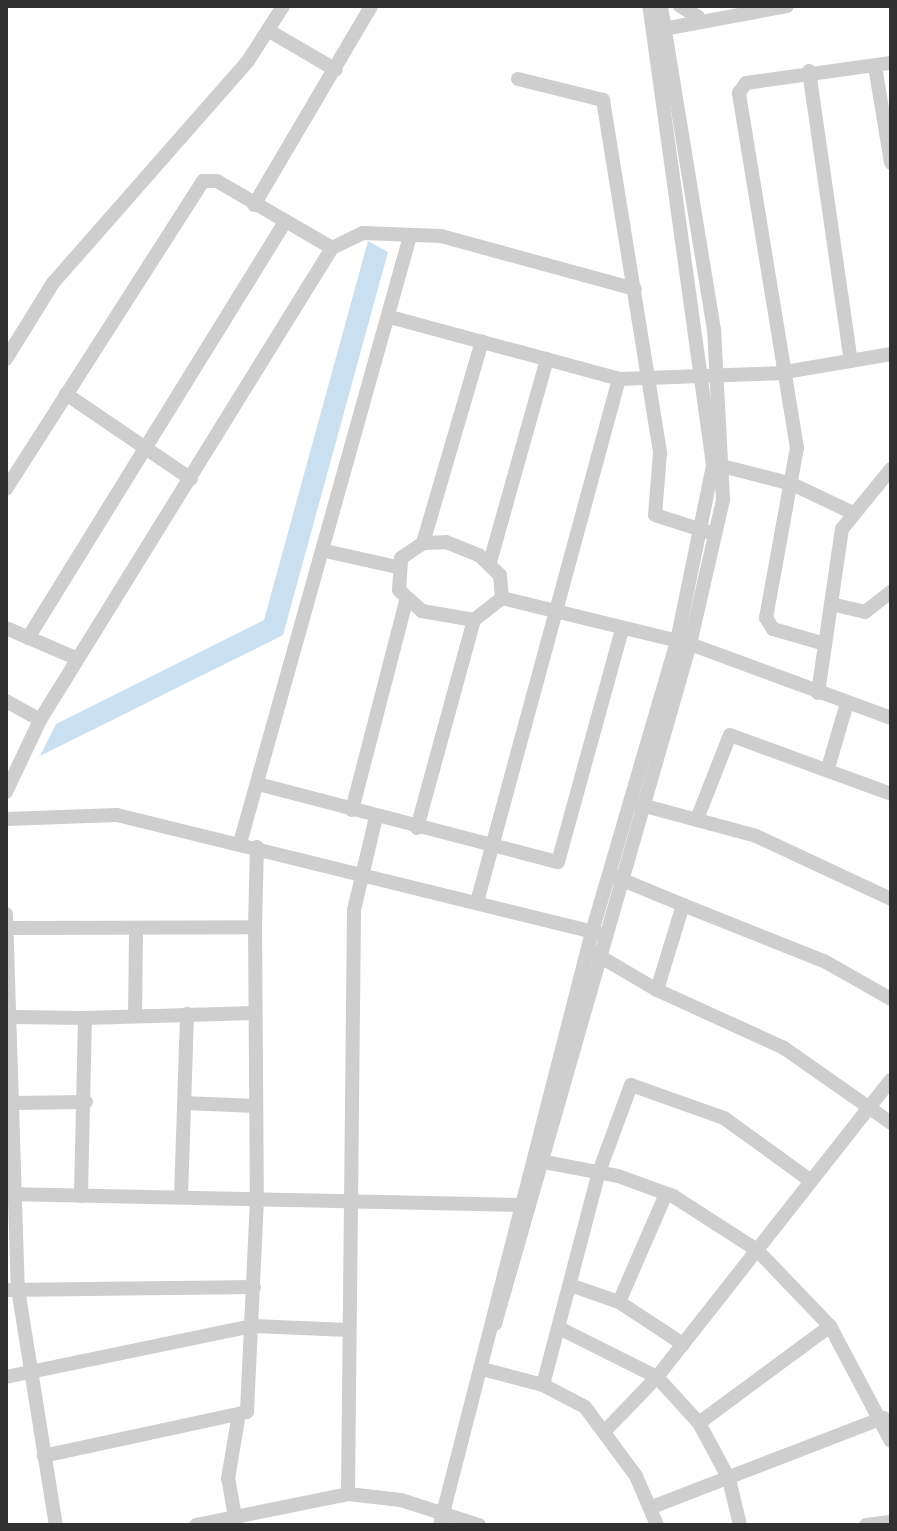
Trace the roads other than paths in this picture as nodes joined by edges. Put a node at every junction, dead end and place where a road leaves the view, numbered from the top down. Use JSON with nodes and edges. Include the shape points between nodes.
{"nodes":[{"id":1,"x":283,"y":6,"type":"edge"},
{"id":2,"x":371,"y":6,"type":"edge"},
{"id":3,"x":649,"y":6,"type":"edge"},
{"id":4,"x":661,"y":6,"type":"edge"},
{"id":5,"x":680,"y":6,"type":"edge"},
{"id":6,"x":787,"y":6,"type":"edge"},
{"id":7,"x":698,"y":17,"type":"junction"},
{"id":8,"x":659,"y":30,"type":"junction"},
{"id":9,"x":271,"y":32,"type":"junction"},
{"id":10,"x":891,"y":63,"type":"edge"},
{"id":11,"x":875,"y":66,"type":"junction"},
{"id":12,"x":336,"y":70,"type":"junction"},
{"id":13,"x":809,"y":71,"type":"junction"},
{"id":14,"x":518,"y":79,"type":"dead end"},
{"id":15,"x":891,"y":163,"type":"edge"},
{"id":16,"x":254,"y":205,"type":"junction"},
{"id":17,"x":284,"y":223,"type":"junction"},
{"id":18,"x":403,"y":236,"type":"junction"},
{"id":19,"x":332,"y":248,"type":"junction"},
{"id":20,"x":635,"y":289,"type":"junction"},
{"id":21,"x":390,"y":317,"type":"junction"},
{"id":22,"x":482,"y":341,"type":"junction"},
{"id":23,"x":891,"y":354,"type":"edge"},
{"id":24,"x":6,"y":359,"type":"edge"},
{"id":25,"x":547,"y":359,"type":"junction"},
{"id":26,"x":851,"y":361,"type":"junction"},
{"id":27,"x":779,"y":373,"type":"junction"},
{"id":28,"x":650,"y":378,"type":"junction"},
{"id":29,"x":712,"y":378,"type":"junction"},
{"id":30,"x":619,"y":379,"type":"junction"},
{"id":31,"x":66,"y":394,"type":"junction"},
{"id":32,"x":143,"y":446,"type":"junction"},
{"id":33,"x":720,"y":466,"type":"junction"},
{"id":34,"x":891,"y":469,"type":"edge"},
{"id":35,"x":191,"y":479,"type":"junction"},
{"id":36,"x":792,"y":484,"type":"junction"},
{"id":37,"x":6,"y":489,"type":"edge"},
{"id":38,"x":851,"y":512,"type":"junction"},
{"id":39,"x":709,"y":533,"type":"junction"},
{"id":40,"x":423,"y":543,"type":"junction"},
{"id":41,"x":325,"y":551,"type":"junction"},
{"id":42,"x":490,"y":562,"type":"junction"},
{"id":43,"x":397,"y":567,"type":"junction"},
{"id":44,"x":891,"y":592,"type":"edge"},
{"id":45,"x":502,"y":598,"type":"junction"},
{"id":46,"x":406,"y":601,"type":"junction"},
{"id":47,"x":831,"y":604,"type":"junction"},
{"id":48,"x":557,"y":612,"type":"junction"},
{"id":49,"x":474,"y":620,"type":"junction"},
{"id":50,"x":6,"y":628,"type":"edge"},
{"id":51,"x":622,"y":629,"type":"junction"},
{"id":52,"x":28,"y":638,"type":"junction"},
{"id":53,"x":683,"y":643,"type":"junction"},
{"id":54,"x":825,"y":644,"type":"junction"},
{"id":55,"x":78,"y":659,"type":"junction"},
{"id":56,"x":818,"y":693,"type":"junction"},
{"id":57,"x":6,"y":701,"type":"edge"},
{"id":58,"x":847,"y":703,"type":"junction"},
{"id":59,"x":891,"y":718,"type":"edge"},
{"id":60,"x":40,"y":720,"type":"junction"},
{"id":61,"x":828,"y":768,"type":"junction"},
{"id":62,"x":258,"y":784,"type":"junction"},
{"id":63,"x":6,"y":792,"type":"edge"},
{"id":64,"x":891,"y":794,"type":"edge"},
{"id":65,"x":636,"y":803,"type":"junction"},
{"id":66,"x":352,"y":810,"type":"junction"},
{"id":67,"x":376,"y":817,"type":"junction"},
{"id":68,"x":6,"y":819,"type":"edge"},
{"id":69,"x":697,"y":819,"type":"junction"},
{"id":70,"x":417,"y":828,"type":"junction"},
{"id":71,"x":240,"y":843,"type":"junction"},
{"id":72,"x":257,"y":847,"type":"junction"},
{"id":73,"x":491,"y":847,"type":"junction"},
{"id":74,"x":359,"y":872,"type":"junction"},
{"id":75,"x":615,"y":877,"type":"junction"},
{"id":76,"x":891,"y":899,"type":"edge"},
{"id":77,"x":477,"y":902,"type":"junction"},
{"id":78,"x":683,"y":905,"type":"junction"},
{"id":79,"x":8,"y":921,"type":"edge"},
{"id":80,"x":255,"y":927,"type":"junction"},
{"id":81,"x":136,"y":928,"type":"junction"},
{"id":82,"x":599,"y":934,"type":"junction"},
{"id":83,"x":587,"y":949,"type":"junction"},
{"id":84,"x":601,"y":957,"type":"junction"},
{"id":85,"x":657,"y":990,"type":"junction"},
{"id":86,"x":891,"y":999,"type":"edge"},
{"id":87,"x":255,"y":1013,"type":"junction"},
{"id":88,"x":187,"y":1014,"type":"junction"},
{"id":89,"x":135,"y":1015,"type":"junction"},
{"id":90,"x":13,"y":1017,"type":"junction"},
{"id":91,"x":85,"y":1018,"type":"junction"},
{"id":92,"x":568,"y":1049,"type":"junction"},
{"id":93,"x":891,"y":1080,"type":"edge"},
{"id":94,"x":86,"y":1102,"type":"junction"},
{"id":95,"x":12,"y":1103,"type":"junction"},
{"id":96,"x":184,"y":1103,"type":"junction"},
{"id":97,"x":872,"y":1105,"type":"junction"},
{"id":98,"x":256,"y":1106,"type":"junction"},
{"id":99,"x":891,"y":1123,"type":"edge"},
{"id":100,"x":538,"y":1160,"type":"junction"},
{"id":101,"x":599,"y":1172,"type":"junction"},
{"id":102,"x":811,"y":1181,"type":"junction"},
{"id":103,"x":9,"y":1194,"type":"edge"},
{"id":104,"x":666,"y":1194,"type":"junction"},
{"id":105,"x":81,"y":1196,"type":"junction"},
{"id":106,"x":181,"y":1197,"type":"junction"},
{"id":107,"x":257,"y":1199,"type":"junction"},
{"id":108,"x":348,"y":1199,"type":"junction"},
{"id":109,"x":520,"y":1205,"type":"junction"},
{"id":110,"x":518,"y":1238,"type":"junction"},
{"id":111,"x":757,"y":1250,"type":"junction"},
{"id":112,"x":570,"y":1285,"type":"junction"},
{"id":113,"x":254,"y":1287,"type":"junction"},
{"id":114,"x":12,"y":1290,"type":"edge"},
{"id":115,"x":619,"y":1302,"type":"junction"},
{"id":116,"x":253,"y":1326,"type":"junction"},
{"id":117,"x":830,"y":1326,"type":"junction"},
{"id":118,"x":559,"y":1328,"type":"junction"},
{"id":119,"x":348,"y":1330,"type":"junction"},
{"id":120,"x":683,"y":1344,"type":"junction"},
{"id":121,"x":29,"y":1367,"type":"junction"},
{"id":122,"x":482,"y":1369,"type":"junction"},
{"id":123,"x":6,"y":1377,"type":"edge"},
{"id":124,"x":657,"y":1377,"type":"junction"},
{"id":125,"x":543,"y":1385,"type":"junction"},
{"id":126,"x":883,"y":1418,"type":"junction"},
{"id":127,"x":238,"y":1419,"type":"junction"},
{"id":128,"x":699,"y":1423,"type":"junction"},
{"id":129,"x":605,"y":1431,"type":"junction"},
{"id":130,"x":891,"y":1441,"type":"edge"},
{"id":131,"x":44,"y":1456,"type":"junction"},
{"id":132,"x":729,"y":1479,"type":"junction"},
{"id":133,"x":348,"y":1494,"type":"junction"},
{"id":134,"x":652,"y":1507,"type":"junction"},
{"id":135,"x":235,"y":1517,"type":"junction"},
{"id":136,"x":442,"y":1518,"type":"edge"},
{"id":137,"x":891,"y":1522,"type":"edge"},
{"id":138,"x":56,"y":1525,"type":"edge"},
{"id":139,"x":196,"y":1525,"type":"edge"},
{"id":140,"x":479,"y":1525,"type":"edge"},
{"id":141,"x":657,"y":1525,"type":"edge"},
{"id":142,"x":740,"y":1525,"type":"edge"},
{"id":143,"x":866,"y":1525,"type":"edge"}],
"edges":[{"from":1,"to":9,"type":"street"},
{"from":2,"to":12,"type":"street"},
{"from":3,"to":8,"type":"street"},
{"from":4,"to":8,"type":"street"},
{"from":5,"to":7,"type":"street"},
{"from":6,"to":7,"type":"street"},
{"from":7,"to":8,"type":"street"},
{"from":8,"to":29,"type":"street"},
{"from":9,"to":12,"type":"street"},
{"from":9,"to":24,"type":"street","via":[[53,283]]},
{"from":10,"to":11,"type":"street"},
{"from":11,"to":13,"type":"street"},
{"from":11,"to":15,"type":"street"},
{"from":12,"to":16,"type":"street"},
{"from":13,"to":26,"type":"street"},
{"from":13,"to":27,"type":"street","via":[[746,83],[739,93]]},
{"from":14,"to":20,"type":"street","via":[[603,100]]},
{"from":16,"to":17,"type":"street"},
{"from":16,"to":31,"type":"street","via":[[217,181],[203,181]]},
{"from":17,"to":19,"type":"street"},
{"from":17,"to":32,"type":"street"},
{"from":18,"to":19,"type":"street","via":[[363,233]]},
{"from":18,"to":20,"type":"street","via":[[460,239]]},
{"from":18,"to":21,"type":"street"},
{"from":19,"to":35,"type":"street"},
{"from":20,"to":28,"type":"street"},
{"from":21,"to":22,"type":"street"},
{"from":21,"to":41,"type":"street"},
{"from":22,"to":25,"type":"street"},
{"from":22,"to":40,"type":"street"},
{"from":23,"to":26,"type":"street"},
{"from":25,"to":30,"type":"street"},
{"from":25,"to":42,"type":"street"},
{"from":26,"to":27,"type":"street"},
{"from":27,"to":29,"type":"street"},
{"from":27,"to":36,"type":"street","via":[[797,448]]},
{"from":28,"to":29,"type":"street"},
{"from":28,"to":30,"type":"street"},
{"from":28,"to":39,"type":"street","via":[[662,468],[655,515]]},
{"from":29,"to":33,"type":"street"},
{"from":30,"to":48,"type":"street"},
{"from":31,"to":32,"type":"street"},
{"from":31,"to":37,"type":"street"},
{"from":32,"to":35,"type":"street"},
{"from":32,"to":52,"type":"street"},
{"from":33,"to":36,"type":"street"},
{"from":33,"to":39,"type":"street"},
{"from":34,"to":38,"type":"street"},
{"from":35,"to":55,"type":"street"},
{"from":36,"to":38,"type":"street"},
{"from":36,"to":54,"type":"street","via":[[766,618],[773,629]]},
{"from":38,"to":47,"type":"street"},
{"from":39,"to":53,"type":"street"},
{"from":40,"to":42,"type":"street","via":[[464,546]]},
{"from":40,"to":43,"type":"street"},
{"from":41,"to":43,"type":"street"},
{"from":41,"to":62,"type":"street"},
{"from":42,"to":45,"type":"street"},
{"from":43,"to":46,"type":"street"},
{"from":44,"to":47,"type":"street","via":[[865,612]]},
{"from":45,"to":48,"type":"street"},
{"from":45,"to":49,"type":"street"},
{"from":46,"to":49,"type":"street","via":[[437,617]]},
{"from":46,"to":66,"type":"street"},
{"from":47,"to":54,"type":"street"},
{"from":48,"to":51,"type":"street"},
{"from":48,"to":73,"type":"street"},
{"from":49,"to":70,"type":"street"},
{"from":50,"to":52,"type":"street"},
{"from":51,"to":53,"type":"street"},
{"from":51,"to":73,"type":"street","via":[[562,856],[552,863]]},
{"from":52,"to":55,"type":"street"},
{"from":53,"to":56,"type":"street"},
{"from":53,"to":65,"type":"street"},
{"from":54,"to":56,"type":"street"},
{"from":55,"to":60,"type":"street"},
{"from":56,"to":58,"type":"street"},
{"from":57,"to":60,"type":"street"},
{"from":58,"to":59,"type":"street"},
{"from":58,"to":61,"type":"street"},
{"from":60,"to":63,"type":"street"},
{"from":61,"to":64,"type":"street"},
{"from":61,"to":69,"type":"street","via":[[730,735]]},
{"from":62,"to":66,"type":"street"},
{"from":62,"to":71,"type":"street"},
{"from":65,"to":69,"type":"street"},
{"from":65,"to":75,"type":"street"},
{"from":66,"to":67,"type":"street"},
{"from":67,"to":70,"type":"street"},
{"from":67,"to":74,"type":"street"},
{"from":68,"to":71,"type":"street","via":[[117,815]]},
{"from":69,"to":76,"type":"street","via":[[756,836]]},
{"from":70,"to":73,"type":"street"},
{"from":71,"to":72,"type":"street"},
{"from":72,"to":74,"type":"street"},
{"from":72,"to":80,"type":"street"},
{"from":73,"to":77,"type":"street"},
{"from":74,"to":77,"type":"street"},
{"from":74,"to":108,"type":"street"},
{"from":75,"to":78,"type":"street"},
{"from":75,"to":82,"type":"street"},
{"from":77,"to":82,"type":"street"},
{"from":78,"to":85,"type":"street"},
{"from":78,"to":86,"type":"street","via":[[824,961]]},
{"from":79,"to":81,"type":"street"},
{"from":79,"to":90,"type":"street"},
{"from":80,"to":81,"type":"street"},
{"from":80,"to":87,"type":"street"},
{"from":81,"to":89,"type":"street"},
{"from":82,"to":83,"type":"street"},
{"from":82,"to":84,"type":"street"},
{"from":83,"to":84,"type":"street"},
{"from":83,"to":92,"type":"street"},
{"from":84,"to":85,"type":"street"},
{"from":84,"to":92,"type":"street"},
{"from":85,"to":97,"type":"street","via":[[784,1048]]},
{"from":87,"to":88,"type":"street"},
{"from":87,"to":98,"type":"street"},
{"from":88,"to":89,"type":"street"},
{"from":88,"to":96,"type":"street"},
{"from":89,"to":91,"type":"street"},
{"from":90,"to":91,"type":"street"},
{"from":90,"to":95,"type":"street"},
{"from":91,"to":94,"type":"street"},
{"from":92,"to":100,"type":"street"},
{"from":93,"to":97,"type":"street"},
{"from":94,"to":95,"type":"street"},
{"from":94,"to":105,"type":"street"},
{"from":95,"to":103,"type":"street"},
{"from":96,"to":98,"type":"street"},
{"from":96,"to":106,"type":"street"},
{"from":97,"to":99,"type":"street"},
{"from":97,"to":102,"type":"street"},
{"from":98,"to":107,"type":"street"},
{"from":100,"to":101,"type":"street"},
{"from":100,"to":109,"type":"street"},
{"from":100,"to":110,"type":"street"},
{"from":101,"to":102,"type":"street","via":[[624,1093],[641,1083],[724,1118]]},
{"from":101,"to":104,"type":"street"},
{"from":101,"to":112,"type":"street"},
{"from":102,"to":111,"type":"street"},
{"from":103,"to":105,"type":"street"},
{"from":103,"to":114,"type":"street"},
{"from":104,"to":111,"type":"street"},
{"from":104,"to":115,"type":"street"},
{"from":105,"to":106,"type":"street"},
{"from":106,"to":107,"type":"street"},
{"from":107,"to":108,"type":"street"},
{"from":107,"to":113,"type":"street"},
{"from":108,"to":109,"type":"street"},
{"from":108,"to":119,"type":"street"},
{"from":109,"to":110,"type":"street"},
{"from":110,"to":122,"type":"street"},
{"from":111,"to":117,"type":"street"},
{"from":111,"to":120,"type":"street"},
{"from":112,"to":115,"type":"street"},
{"from":112,"to":118,"type":"street"},
{"from":113,"to":114,"type":"street"},
{"from":113,"to":116,"type":"street"},
{"from":114,"to":121,"type":"street"},
{"from":115,"to":120,"type":"street"},
{"from":116,"to":119,"type":"street"},
{"from":116,"to":121,"type":"street"},
{"from":116,"to":127,"type":"street","via":[[250,1403]]},
{"from":117,"to":126,"type":"street"},
{"from":117,"to":128,"type":"street"},
{"from":118,"to":124,"type":"street"},
{"from":118,"to":125,"type":"street"},
{"from":119,"to":133,"type":"street"},
{"from":120,"to":124,"type":"street"},
{"from":121,"to":123,"type":"street"},
{"from":121,"to":131,"type":"street"},
{"from":122,"to":125,"type":"street"},
{"from":122,"to":136,"type":"street"},
{"from":124,"to":128,"type":"street"},
{"from":124,"to":129,"type":"street"},
{"from":125,"to":129,"type":"street","via":[[585,1407]]},
{"from":126,"to":130,"type":"street"},
{"from":126,"to":132,"type":"street"},
{"from":127,"to":131,"type":"street"},
{"from":127,"to":135,"type":"street","via":[[228,1479]]},
{"from":128,"to":132,"type":"street"},
{"from":129,"to":134,"type":"street"},
{"from":131,"to":138,"type":"street"},
{"from":132,"to":134,"type":"street"},
{"from":132,"to":142,"type":"street"},
{"from":133,"to":135,"type":"street"},
{"from":133,"to":136,"type":"street"},
{"from":134,"to":141,"type":"street"},
{"from":135,"to":139,"type":"street"},
{"from":136,"to":140,"type":"street"},
{"from":137,"to":143,"type":"street"}]}
